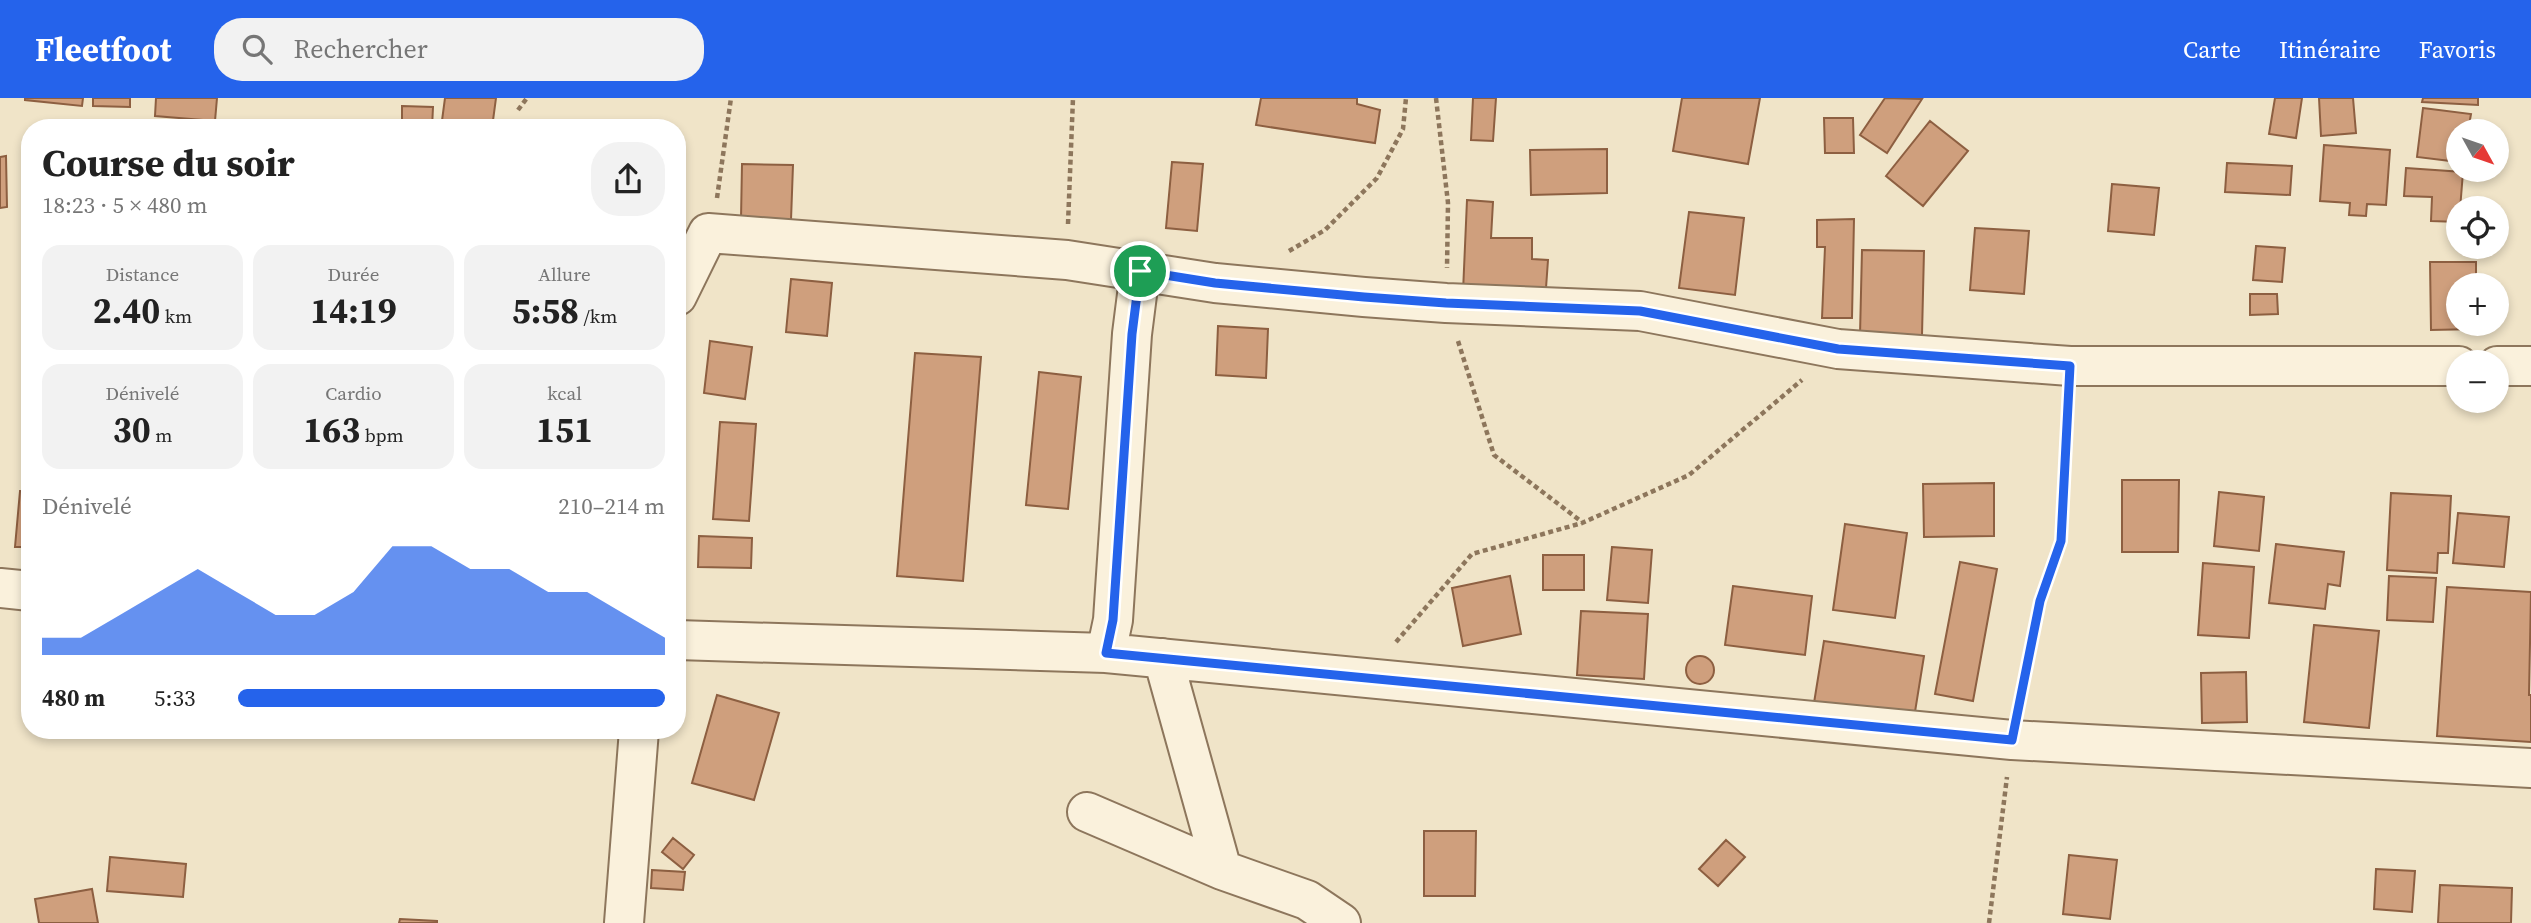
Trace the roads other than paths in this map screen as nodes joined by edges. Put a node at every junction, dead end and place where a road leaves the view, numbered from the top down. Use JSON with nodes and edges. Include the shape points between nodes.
{"nodes":[{"id":1,"x":1140,"y":271,"type":"junction"},
{"id":2,"x":686,"y":278,"type":"edge"},
{"id":3,"x":2446,"y":366,"type":"edge"},
{"id":4,"x":2509,"y":366,"type":"edge"},
{"id":5,"x":2531,"y":366,"type":"edge"},
{"id":6,"x":0,"y":589,"type":"edge"},
{"id":7,"x":21,"y":590,"type":"edge"},
{"id":8,"x":686,"y":640,"type":"edge"},
{"id":9,"x":1106,"y":653,"type":"junction"},
{"id":10,"x":1163,"y":658,"type":"junction"},
{"id":11,"x":638,"y":739,"type":"edge"},
{"id":12,"x":2531,"y":768,"type":"edge"},
{"id":13,"x":1087,"y":812,"type":"dead end"},
{"id":14,"x":1222,"y":870,"type":"junction"},
{"id":15,"x":624,"y":923,"type":"edge"},
{"id":16,"x":1341,"y":923,"type":"edge"}],
"edges":[{"from":1,"to":2,"type":"street","via":[[1067,260],[708,233]]},
{"from":1,"to":3,"type":"street","via":[[1364,297],[1640,311],[1838,349],[2070,366]]},
{"from":1,"to":9,"type":"street","via":[[1113,620]]},
{"from":4,"to":5,"type":"street"},
{"from":6,"to":7,"type":"street"},
{"from":8,"to":9,"type":"street"},
{"from":9,"to":10,"type":"street"},
{"from":10,"to":12,"type":"street","via":[[2012,740]]},
{"from":10,"to":14,"type":"street"},
{"from":11,"to":15,"type":"street"},
{"from":13,"to":14,"type":"street"},
{"from":14,"to":16,"type":"street","via":[[1307,900]]}]}
